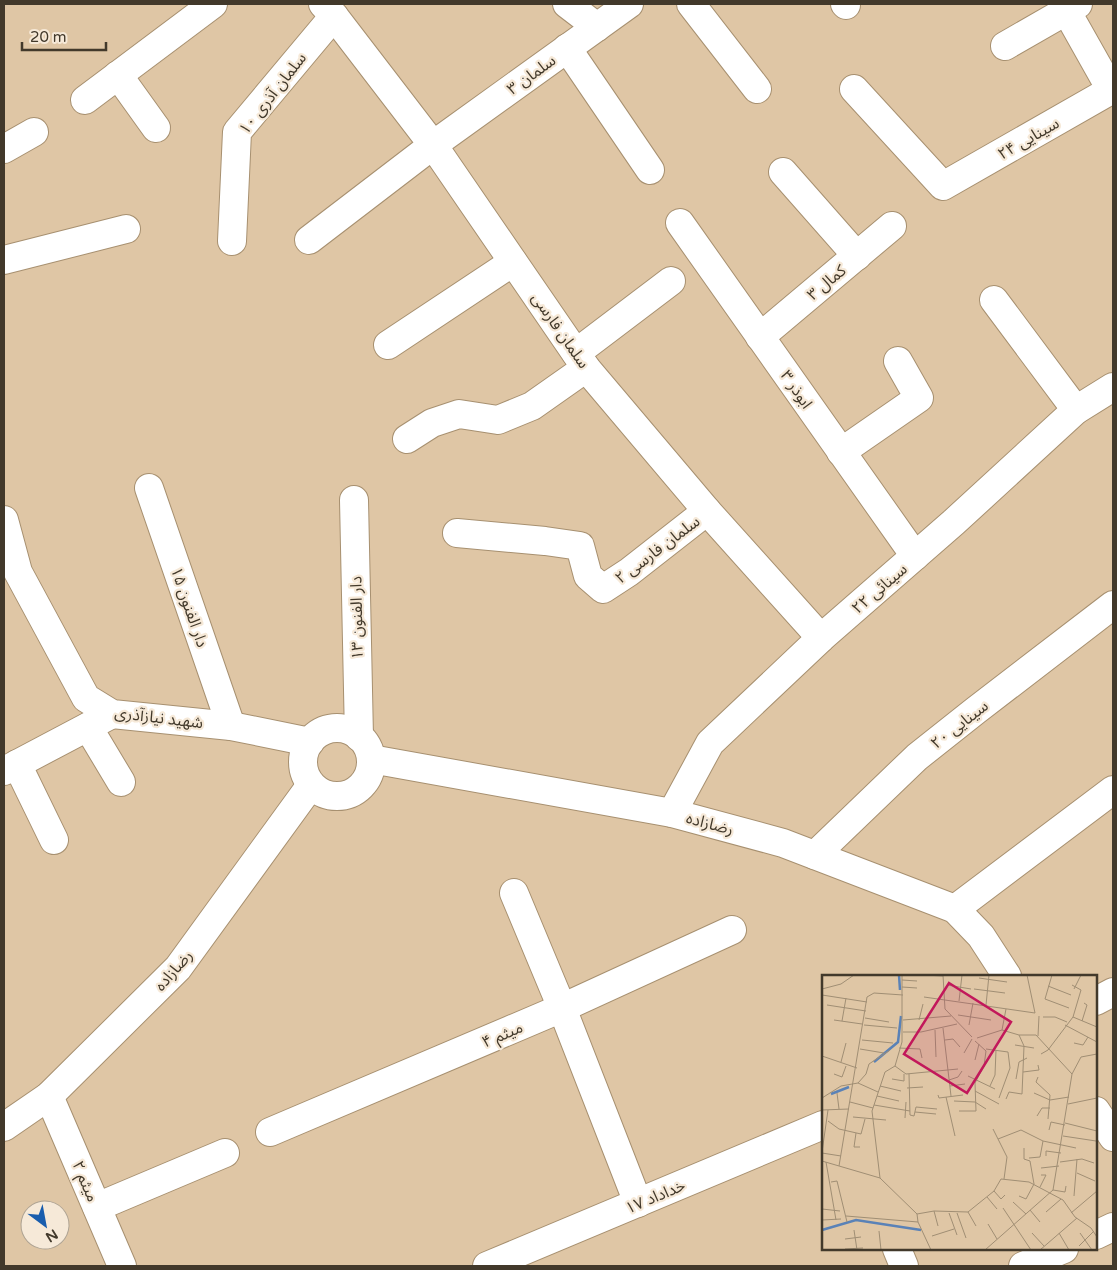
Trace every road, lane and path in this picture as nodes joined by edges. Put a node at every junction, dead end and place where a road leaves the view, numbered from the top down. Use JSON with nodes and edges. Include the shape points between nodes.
{"nodes":[{"id":1,"x":213,"y":4,"type":"edge"},
{"id":2,"x":567,"y":4,"type":"edge"},
{"id":3,"x":629,"y":4,"type":"edge"},
{"id":4,"x":691,"y":4,"type":"edge"},
{"id":5,"x":1072,"y":7,"type":"edge"},
{"id":6,"x":329,"y":10,"type":"edge"},
{"id":7,"x":597,"y":27,"type":"junction"},
{"id":8,"x":1006,"y":46,"type":"dead end"},
{"id":9,"x":567,"y":48,"type":"junction"},
{"id":10,"x":118,"y":75,"type":"junction"},
{"id":11,"x":757,"y":89,"type":"dead end"},
{"id":12,"x":854,"y":89,"type":"dead end"},
{"id":13,"x":1112,"y":90,"type":"edge"},
{"id":14,"x":85,"y":100,"type":"dead end"},
{"id":15,"x":156,"y":128,"type":"dead end"},
{"id":16,"x":34,"y":132,"type":"dead end"},
{"id":17,"x":433,"y":145,"type":"junction"},
{"id":18,"x":4,"y":148,"type":"edge"},
{"id":19,"x":650,"y":170,"type":"dead end"},
{"id":20,"x":783,"y":172,"type":"dead end"},
{"id":21,"x":680,"y":223,"type":"dead end"},
{"id":22,"x":892,"y":226,"type":"dead end"},
{"id":23,"x":126,"y":229,"type":"dead end"},
{"id":24,"x":309,"y":240,"type":"dead end"},
{"id":25,"x":232,"y":241,"type":"dead end"},
{"id":26,"x":857,"y":256,"type":"junction"},
{"id":27,"x":4,"y":260,"type":"edge"},
{"id":28,"x":513,"y":262,"type":"junction"},
{"id":29,"x":671,"y":281,"type":"dead end"},
{"id":30,"x":994,"y":300,"type":"dead end"},
{"id":31,"x":760,"y":337,"type":"junction"},
{"id":32,"x":388,"y":345,"type":"dead end"},
{"id":33,"x":581,"y":360,"type":"junction"},
{"id":34,"x":898,"y":361,"type":"dead end"},
{"id":35,"x":1113,"y":387,"type":"edge"},
{"id":36,"x":1076,"y":410,"type":"junction"},
{"id":37,"x":407,"y":439,"type":"dead end"},
{"id":38,"x":842,"y":452,"type":"junction"},
{"id":39,"x":149,"y":488,"type":"dead end"},
{"id":40,"x":354,"y":500,"type":"dead end"},
{"id":41,"x":707,"y":512,"type":"junction"},
{"id":42,"x":4,"y":520,"type":"edge"},
{"id":43,"x":456,"y":534,"type":"dead end"},
{"id":44,"x":915,"y":556,"type":"junction"},
{"id":45,"x":1113,"y":605,"type":"edge"},
{"id":46,"x":821,"y":638,"type":"junction"},
{"id":47,"x":112,"y":714,"type":"junction"},
{"id":48,"x":231,"y":726,"type":"junction"},
{"id":49,"x":88,"y":727,"type":"junction"},
{"id":50,"x":310,"y":742,"type":"junction"},
{"id":51,"x":365,"y":748,"type":"junction"},
{"id":52,"x":10,"y":768,"type":"edge"},
{"id":53,"x":122,"y":782,"type":"dead end"},
{"id":54,"x":311,"y":785,"type":"junction"},
{"id":55,"x":1113,"y":790,"type":"edge"},
{"id":56,"x":672,"y":813,"type":"junction"},
{"id":57,"x":54,"y":840,"type":"dead end"},
{"id":58,"x":815,"y":855,"type":"junction"},
{"id":59,"x":514,"y":893,"type":"dead end"},
{"id":60,"x":955,"y":909,"type":"junction"},
{"id":61,"x":732,"y":930,"type":"dead end"},
{"id":62,"x":1006,"y":975,"type":"edge"},
{"id":63,"x":1113,"y":992,"type":"edge"},
{"id":64,"x":1097,"y":1000,"type":"edge"},
{"id":65,"x":562,"y":1008,"type":"junction"},
{"id":66,"x":49,"y":1096,"type":"junction"},
{"id":67,"x":1097,"y":1113,"type":"edge"},
{"id":68,"x":822,"y":1125,"type":"edge"},
{"id":69,"x":4,"y":1127,"type":"edge"},
{"id":70,"x":270,"y":1132,"type":"dead end"},
{"id":71,"x":1113,"y":1137,"type":"edge"},
{"id":72,"x":225,"y":1153,"type":"dead end"},
{"id":73,"x":638,"y":1203,"type":"junction"},
{"id":74,"x":97,"y":1207,"type":"junction"},
{"id":75,"x":1113,"y":1227,"type":"edge"},
{"id":76,"x":1097,"y":1235,"type":"edge"},
{"id":77,"x":896,"y":1250,"type":"edge"},
{"id":78,"x":1062,"y":1250,"type":"edge"},
{"id":79,"x":122,"y":1266,"type":"edge"},
{"id":80,"x":487,"y":1266,"type":"edge"},
{"id":81,"x":904,"y":1266,"type":"edge"},
{"id":82,"x":1023,"y":1266,"type":"edge"}],
"edges":[{"from":1,"to":10,"type":"street"},
{"from":2,"to":7,"type":"street"},
{"from":3,"to":7,"type":"street","name":"سلمان ۳"},
{"from":4,"to":11,"type":"street"},
{"from":5,"to":8,"type":"street"},
{"from":5,"to":13,"type":"street"},
{"from":6,"to":17,"type":"street","name":"سلمان فارسی"},
{"from":6,"to":25,"type":"street","name":"سلمان آذری ۱۰","via":[[237,132]]},
{"from":7,"to":9,"type":"street","name":"سلمان ۳"},
{"from":9,"to":17,"type":"street","name":"سلمان ۳"},
{"from":9,"to":19,"type":"street"},
{"from":10,"to":14,"type":"street"},
{"from":10,"to":15,"type":"street"},
{"from":12,"to":13,"type":"street","name":"سینایی ۲۴","via":[[943,186]]},
{"from":16,"to":18,"type":"street"},
{"from":17,"to":24,"type":"street","name":"سلمان ۳"},
{"from":17,"to":28,"type":"street","name":"سلمان فارسی"},
{"from":20,"to":26,"type":"street"},
{"from":21,"to":31,"type":"street","name":"ابوذر ۳"},
{"from":22,"to":26,"type":"street","name":"کمال ۳"},
{"from":23,"to":27,"type":"street"},
{"from":26,"to":31,"type":"street","name":"کمال ۳"},
{"from":28,"to":32,"type":"street"},
{"from":28,"to":33,"type":"street","name":"سلمان فارسی"},
{"from":29,"to":33,"type":"street"},
{"from":30,"to":36,"type":"street"},
{"from":31,"to":38,"type":"street","name":"ابوذر ۳"},
{"from":33,"to":37,"type":"street","via":[[532,406],[498,420],[459,414],[432,423]]},
{"from":33,"to":41,"type":"street","name":"سلمان فارسی"},
{"from":34,"to":38,"type":"street","via":[[919,398]]},
{"from":35,"to":36,"type":"street","name":"سینائی ۲۲"},
{"from":36,"to":44,"type":"street","name":"سینائی ۲۲"},
{"from":38,"to":44,"type":"street","name":"ابوذر ۳"},
{"from":39,"to":48,"type":"street","name":"دار الفنون ۱۵"},
{"from":40,"to":51,"type":"street","name":"دار الفنون ۱۳"},
{"from":41,"to":43,"type":"street","name":"سلمان فارسی ۲","via":[[604,589],[588,576],[580,546]]},
{"from":41,"to":46,"type":"street","name":"سلمان فارسی"},
{"from":42,"to":47,"type":"street","name":"شهید نیازآذری","via":[[18,572],[86,698]]},
{"from":44,"to":46,"type":"street","name":"سینائی ۲۲"},
{"from":45,"to":58,"type":"street","name":"سینایی ۲۰","via":[[917,757]]},
{"from":46,"to":56,"type":"street","name":"سینائی ۲۲","via":[[710,744]]},
{"from":47,"to":48,"type":"street","name":"شهید نیازآذری"},
{"from":47,"to":49,"type":"street"},
{"from":48,"to":50,"type":"street","name":"شهید نیازآذری"},
{"from":49,"to":52,"type":"street"},
{"from":49,"to":53,"type":"street"},
{"from":50,"to":51,"type":"street","via":[[333,728],[347,730]]},
{"from":50,"to":54,"type":"street","via":[[304,752],[303,764]]},
{"from":51,"to":54,"type":"street","via":[[369,773],[362,785],[350,793],[336,796],[322,793]]},
{"from":51,"to":56,"type":"street","name":"رضازاده"},
{"from":52,"to":57,"type":"street"},
{"from":54,"to":66,"type":"street","name":"رضازاده","via":[[178,968]]},
{"from":55,"to":60,"type":"street"},
{"from":56,"to":58,"type":"street","name":"رضازاده","via":[[783,842]]},
{"from":58,"to":60,"type":"street","name":"رضازاده"},
{"from":59,"to":65,"type":"street"},
{"from":60,"to":62,"type":"street","name":"رضازاده","via":[[981,936]]},
{"from":61,"to":65,"type":"street","name":"میثم ۴"},
{"from":63,"to":64,"type":"street"},
{"from":65,"to":70,"type":"street","name":"میثم ۴"},
{"from":65,"to":73,"type":"street"},
{"from":66,"to":69,"type":"street","name":"رضازاده"},
{"from":66,"to":74,"type":"street","name":"میثم ۲"},
{"from":67,"to":71,"type":"street"},
{"from":68,"to":73,"type":"street","name":"خداداد ۱۷"},
{"from":72,"to":74,"type":"street"},
{"from":73,"to":80,"type":"street","name":"خداداد ۱۷"},
{"from":74,"to":79,"type":"street","name":"میثم ۲"},
{"from":75,"to":76,"type":"street"},
{"from":77,"to":81,"type":"street"},
{"from":78,"to":82,"type":"street"}]}
